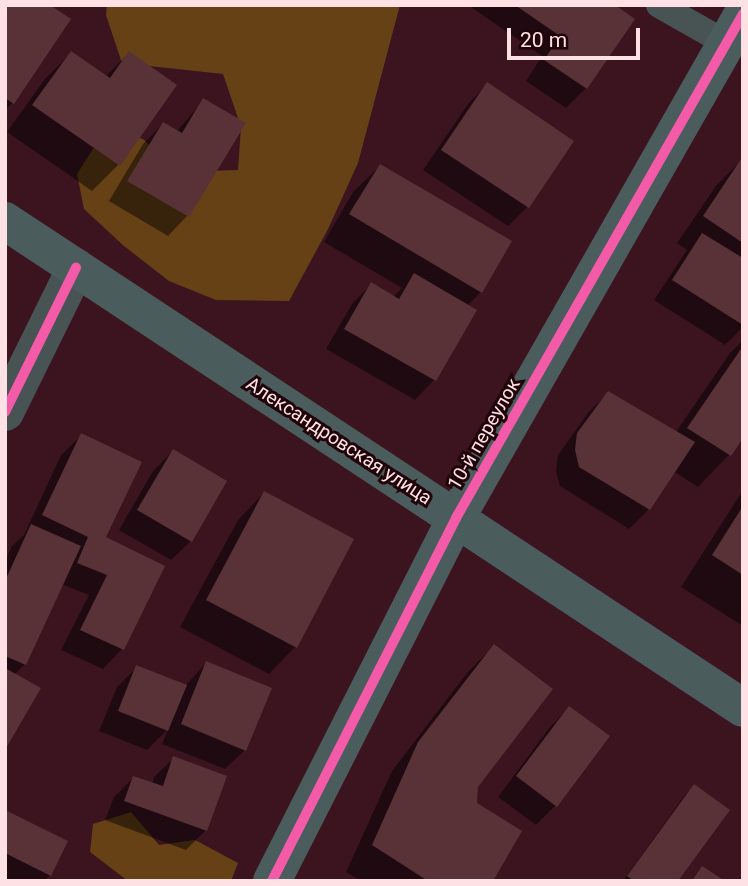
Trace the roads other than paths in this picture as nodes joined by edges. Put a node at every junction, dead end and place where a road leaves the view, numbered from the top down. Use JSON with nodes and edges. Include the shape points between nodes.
{"nodes":[{"id":1,"x":659,"y":5,"type":"edge"},
{"id":2,"x":734,"y":29,"type":"edge"},
{"id":3,"x":5,"y":221,"type":"edge"},
{"id":4,"x":76,"y":268,"type":"junction"},
{"id":5,"x":5,"y":412,"type":"edge"},
{"id":6,"x":456,"y":518,"type":"junction"},
{"id":7,"x":743,"y":708,"type":"edge"},
{"id":8,"x":272,"y":881,"type":"edge"}],
"edges":[{"from":1,"to":2,"type":"lane"},
{"from":2,"to":6,"type":"street","name":"10-й переулок"},
{"from":3,"to":4,"type":"street","name":"Александровская улица"},
{"from":4,"to":5,"type":"street"},
{"from":4,"to":6,"type":"street","name":"Александровская улица"},
{"from":6,"to":7,"type":"street","name":"Александровская улица"},
{"from":6,"to":8,"type":"street","name":"10-й переулок"}]}
